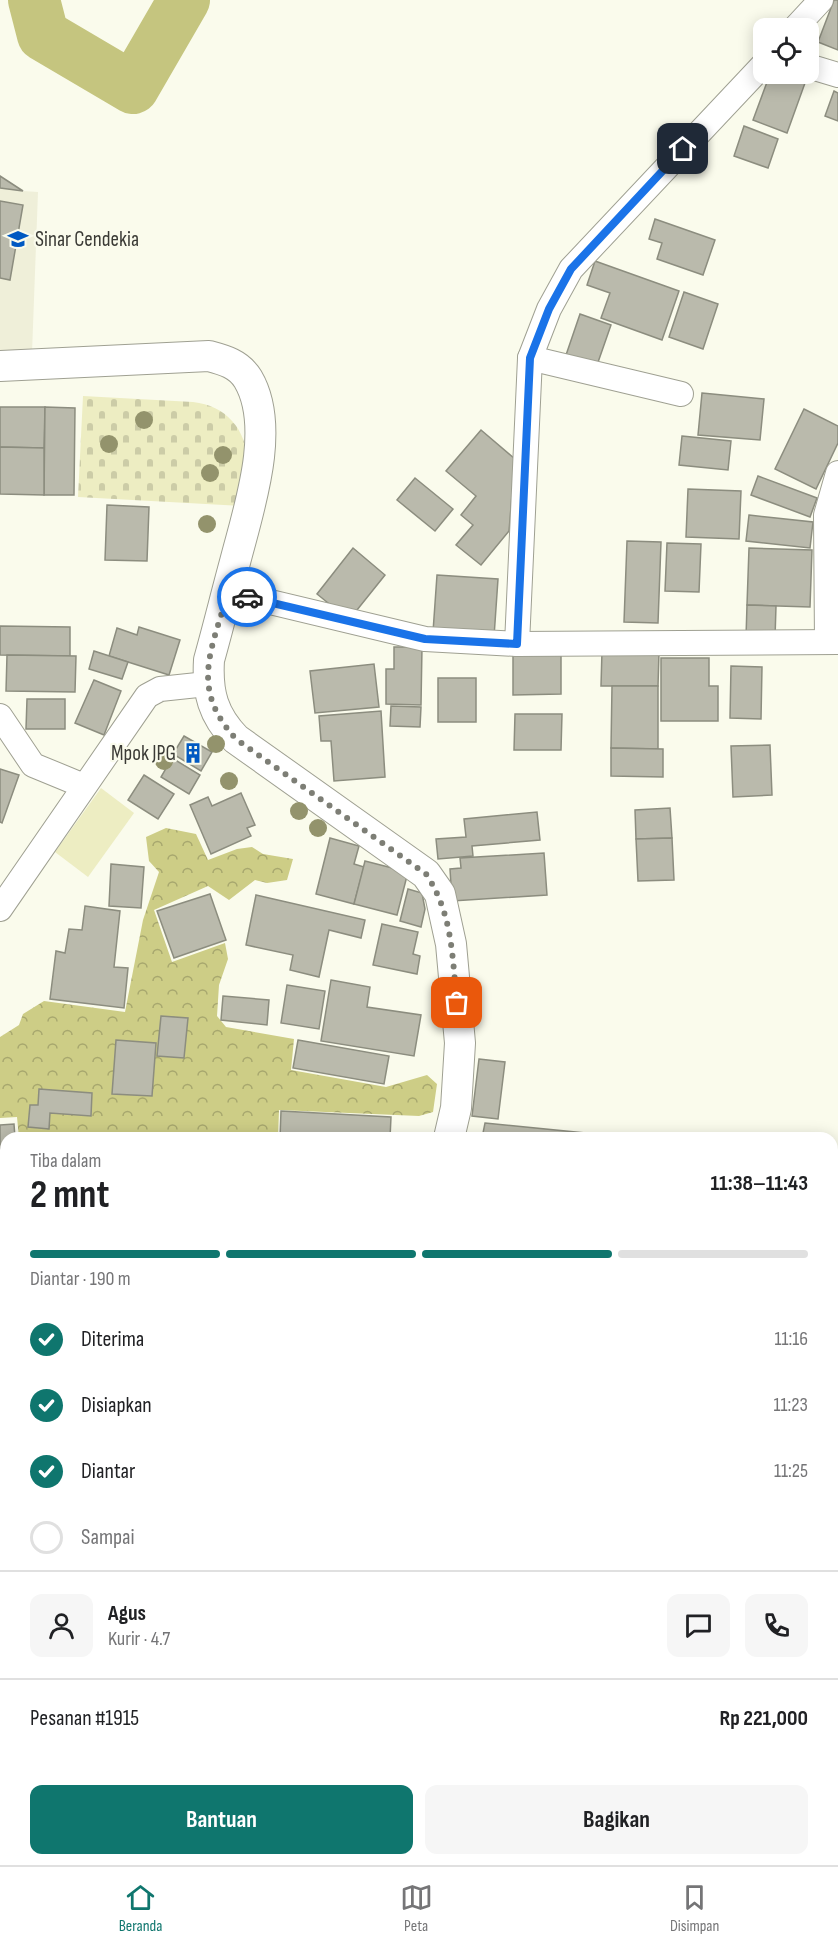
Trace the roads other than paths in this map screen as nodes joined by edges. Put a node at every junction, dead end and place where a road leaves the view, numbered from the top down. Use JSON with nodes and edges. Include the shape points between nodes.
{"nodes":[{"id":1,"x":821,"y":0,"type":"edge"},
{"id":2,"x":804,"y":18,"type":"edge"},
{"id":3,"x":819,"y":69,"type":"edge"},
{"id":4,"x":838,"y":75,"type":"edge"},
{"id":5,"x":753,"y":76,"type":"edge"},
{"id":6,"x":530,"y":358,"type":"junction"},
{"id":7,"x":0,"y":366,"type":"edge"},
{"id":8,"x":681,"y":394,"type":"dead end"},
{"id":9,"x":838,"y":473,"type":"edge"},
{"id":10,"x":228,"y":592,"type":"junction"},
{"id":11,"x":832,"y":642,"type":"edge"},
{"id":12,"x":517,"y":644,"type":"junction"},
{"id":13,"x":207,"y":684,"type":"junction"},
{"id":14,"x":0,"y":716,"type":"edge"},
{"id":15,"x":84,"y":786,"type":"junction"},
{"id":16,"x":0,"y":909,"type":"edge"},
{"id":17,"x":451,"y":1132,"type":"edge"}],
"edges":[{"from":1,"to":2,"type":"street"},
{"from":3,"to":4,"type":"street"},
{"from":5,"to":6,"type":"street","via":[[571,269],[549,309]]},
{"from":6,"to":8,"type":"street"},
{"from":6,"to":12,"type":"street"},
{"from":7,"to":10,"type":"street","via":[[209,356],[231,362],[247,377],[257,402],[260,439],[254,486]]},
{"from":9,"to":11,"type":"street","via":[[826,515]]},
{"from":10,"to":12,"type":"street","via":[[425,639]]},
{"from":10,"to":13,"type":"street","via":[[209,660]]},
{"from":11,"to":12,"type":"street"},
{"from":13,"to":15,"type":"street","via":[[160,689],[147,696]]},
{"from":13,"to":17,"type":"street","via":[[221,723],[236,739],[426,874],[440,894],[451,944],[460,1043]]},
{"from":14,"to":15,"type":"street","via":[[33,765]]},
{"from":15,"to":16,"type":"street"}]}
